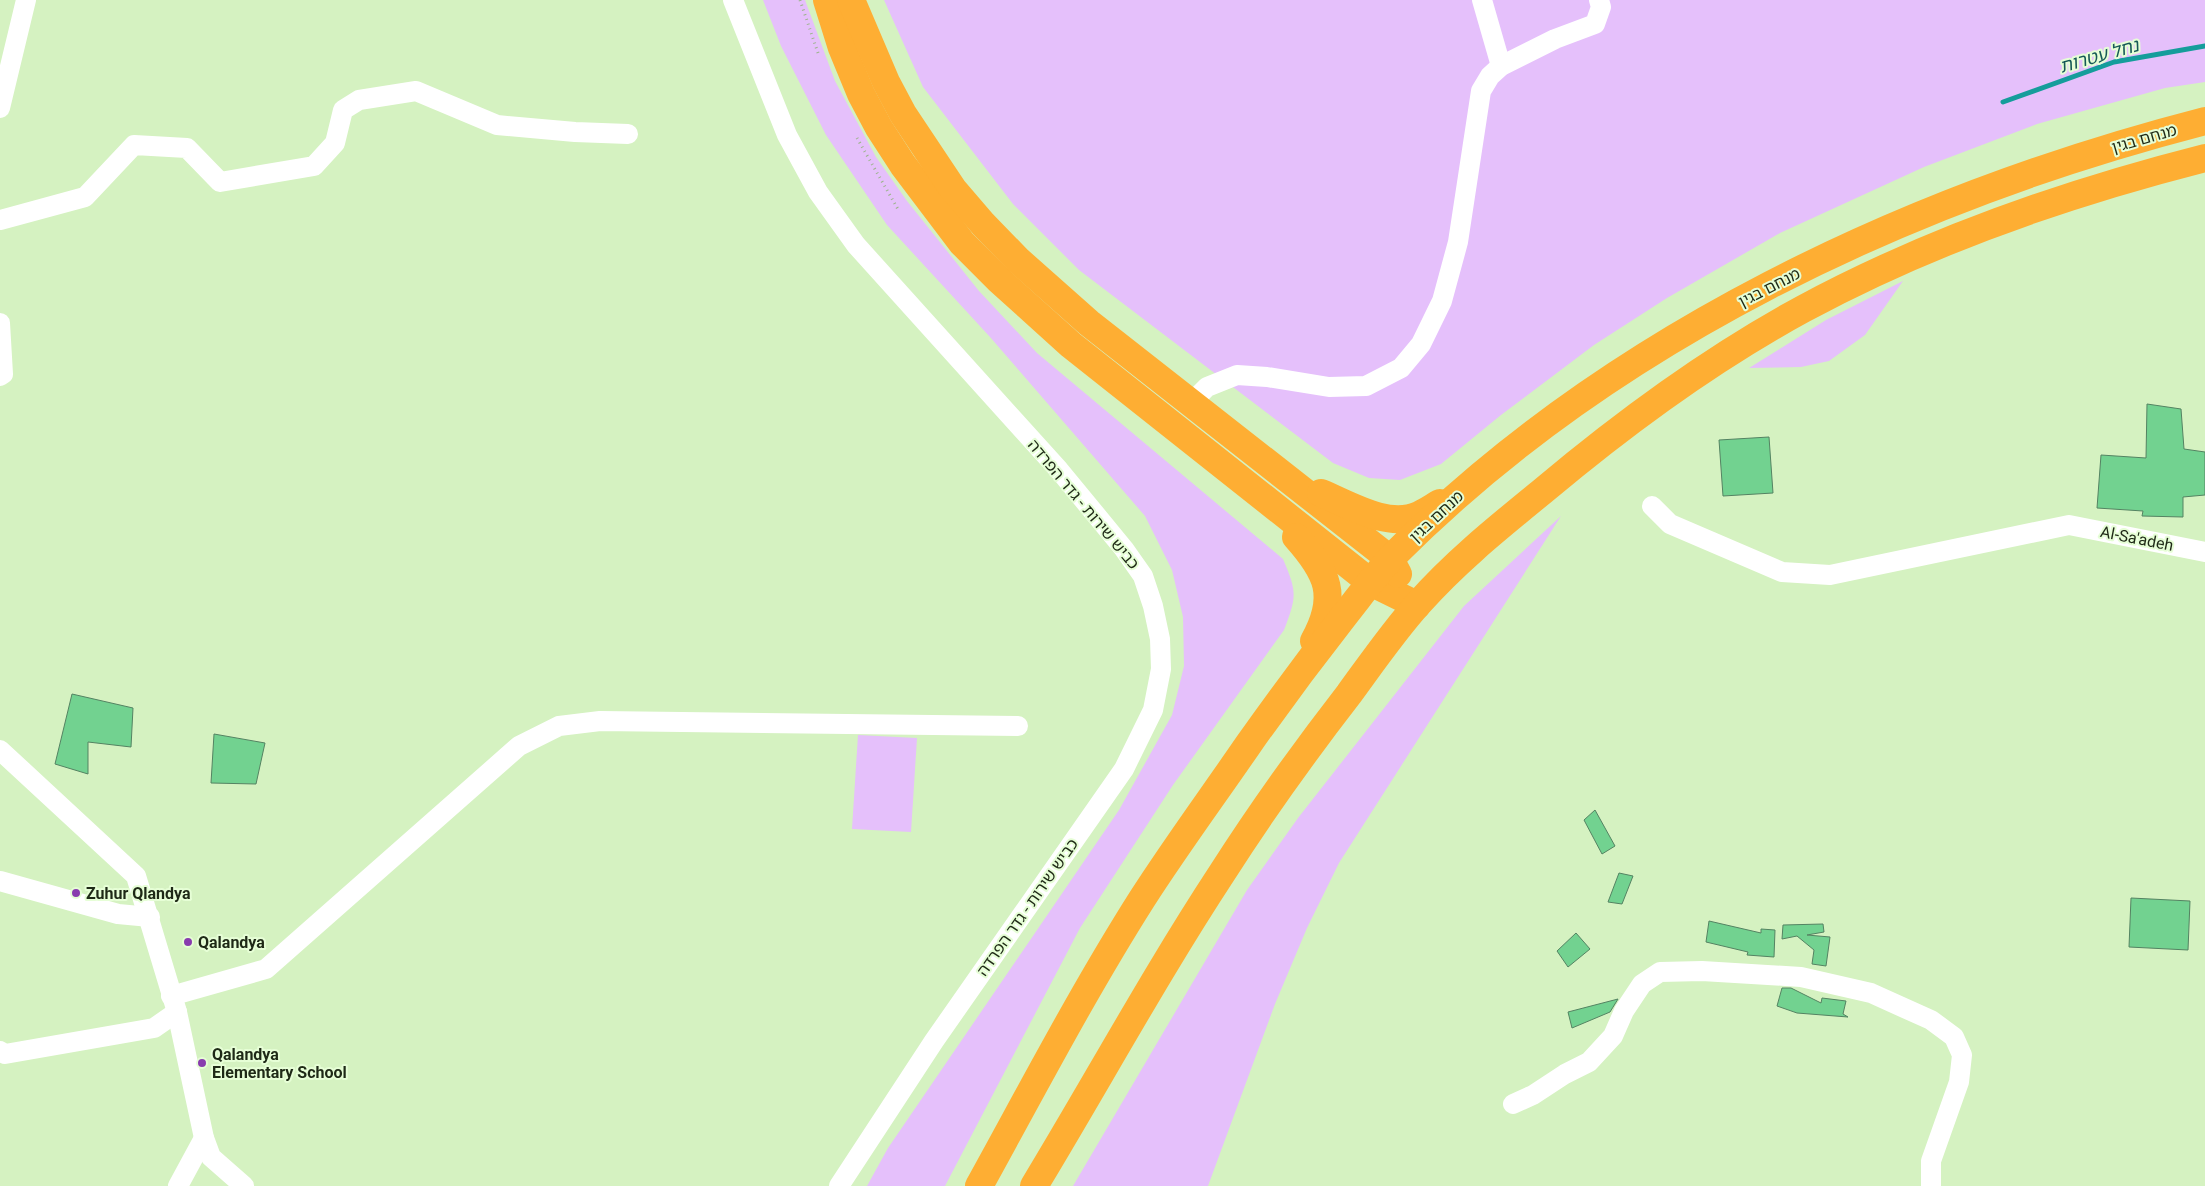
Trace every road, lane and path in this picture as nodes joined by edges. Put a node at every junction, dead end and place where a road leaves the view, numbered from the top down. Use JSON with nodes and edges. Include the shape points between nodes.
{"nodes":[{"id":1,"x":26,"y":0,"type":"edge"},
{"id":2,"x":732,"y":0,"type":"edge"},
{"id":3,"x":828,"y":0,"type":"edge"},
{"id":4,"x":851,"y":0,"type":"edge"},
{"id":5,"x":1482,"y":0,"type":"edge"},
{"id":6,"x":1599,"y":0,"type":"edge"},
{"id":7,"x":1501,"y":66,"type":"junction"},
{"id":8,"x":0,"y":108,"type":"edge"},
{"id":9,"x":2205,"y":121,"type":"edge"},
{"id":10,"x":628,"y":134,"type":"dead end"},
{"id":11,"x":2205,"y":158,"type":"edge"},
{"id":12,"x":0,"y":220,"type":"edge"},
{"id":13,"x":0,"y":323,"type":"edge"},
{"id":14,"x":0,"y":376,"type":"edge"},
{"id":15,"x":1191,"y":404,"type":"junction"},
{"id":16,"x":1285,"y":477,"type":"junction"},
{"id":17,"x":1467,"y":487,"type":"junction"},
{"id":18,"x":1255,"y":491,"type":"junction"},
{"id":19,"x":1652,"y":506,"type":"dead end"},
{"id":20,"x":2205,"y":552,"type":"edge"},
{"id":21,"x":1390,"y":559,"type":"junction"},
{"id":22,"x":1370,"y":582,"type":"junction"},
{"id":23,"x":1417,"y":605,"type":"junction"},
{"id":24,"x":1291,"y":683,"type":"junction"},
{"id":25,"x":1018,"y":726,"type":"dead end"},
{"id":26,"x":0,"y":750,"type":"edge"},
{"id":27,"x":0,"y":881,"type":"edge"},
{"id":28,"x":150,"y":917,"type":"junction"},
{"id":29,"x":174,"y":1004,"type":"junction"},
{"id":30,"x":0,"y":1051,"type":"edge"},
{"id":31,"x":1513,"y":1104,"type":"dead end"},
{"id":32,"x":204,"y":1138,"type":"junction"},
{"id":33,"x":178,"y":1186,"type":"edge"},
{"id":34,"x":244,"y":1186,"type":"edge"},
{"id":35,"x":839,"y":1186,"type":"edge"},
{"id":36,"x":979,"y":1186,"type":"edge"},
{"id":37,"x":1034,"y":1186,"type":"edge"},
{"id":38,"x":1931,"y":1186,"type":"edge"}],
"edges":[{"from":1,"to":8,"type":"street"},
{"from":2,"to":35,"type":"street","name":"כביש שירות - גדר הפרדה","via":[[787,135],[818,192],[856,245],[1059,470],[1124,549],[1143,576],[1160,639],[1161,669],[1153,710],[1124,769],[934,1041]]},
{"from":3,"to":18,"type":"highway","via":[[860,94],[931,206],[962,243],[1071,345]]},
{"from":4,"to":15,"type":"highway","via":[[903,114],[948,181],[983,224],[1089,324]]},
{"from":5,"to":7,"type":"street"},
{"from":6,"to":7,"type":"street","via":[[1601,7],[1595,24]]},
{"from":7,"to":15,"type":"street","via":[[1481,91],[1458,242],[1442,301],[1420,344],[1401,368],[1366,386],[1329,388],[1237,375],[1207,387]]},
{"from":9,"to":17,"type":"highway","name":"מנחם בגין","via":[[2059,164],[1871,235],[1716,315],[1628,368],[1559,415]]},
{"from":10,"to":12,"type":"street","via":[[497,125],[416,91],[360,100],[343,110],[335,143],[314,166],[220,182],[188,148],[134,145],[85,197]]},
{"from":11,"to":23,"type":"highway","name":"מנחם בגין","via":[[2130,177],[1959,237],[1802,309],[1656,401],[1594,448],[1475,546]]},
{"from":13,"to":14,"type":"street","via":[[3,374]]},
{"from":15,"to":16,"type":"highway"},
{"from":16,"to":17,"type":"highway","via":[[1362,511],[1394,519],[1418,516]]},
{"from":16,"to":21,"type":"highway"},
{"from":17,"to":21,"type":"highway","name":"מנחם בגין"},
{"from":18,"to":22,"type":"highway"},
{"from":18,"to":24,"type":"highway","via":[[1314,558],[1327,586],[1325,622]]},
{"from":19,"to":20,"type":"street","name":"Al-Sa'adeh","via":[[1670,524],[1782,572],[1830,575],[2069,525]]},
{"from":21,"to":22,"type":"highway","name":"מנחם בגין"},
{"from":21,"to":23,"type":"highway"},
{"from":22,"to":23,"type":"highway"},
{"from":22,"to":24,"type":"highway","name":"מנחם בגין"},
{"from":23,"to":37,"type":"highway","name":"מנחם בגין","via":[[1322,729],[1223,871]]},
{"from":24,"to":36,"type":"highway","via":[[1143,898]]},
{"from":25,"to":29,"type":"street","via":[[600,721],[558,726],[519,746],[266,969]]},
{"from":26,"to":28,"type":"street","via":[[136,876]]},
{"from":27,"to":28,"type":"street","via":[[118,914]]},
{"from":28,"to":29,"type":"street"},
{"from":29,"to":30,"type":"street","via":[[154,1028],[5,1054]]},
{"from":29,"to":32,"type":"street"},
{"from":31,"to":38,"type":"street","via":[[1589,1062],[1613,1036],[1624,1011],[1642,984],[1660,972],[1801,977],[1871,993],[1931,1020],[1954,1036],[1962,1056],[1959,1082],[1932,1161]]},
{"from":32,"to":33,"type":"street"},
{"from":32,"to":34,"type":"street","via":[[211,1157]]}]}
